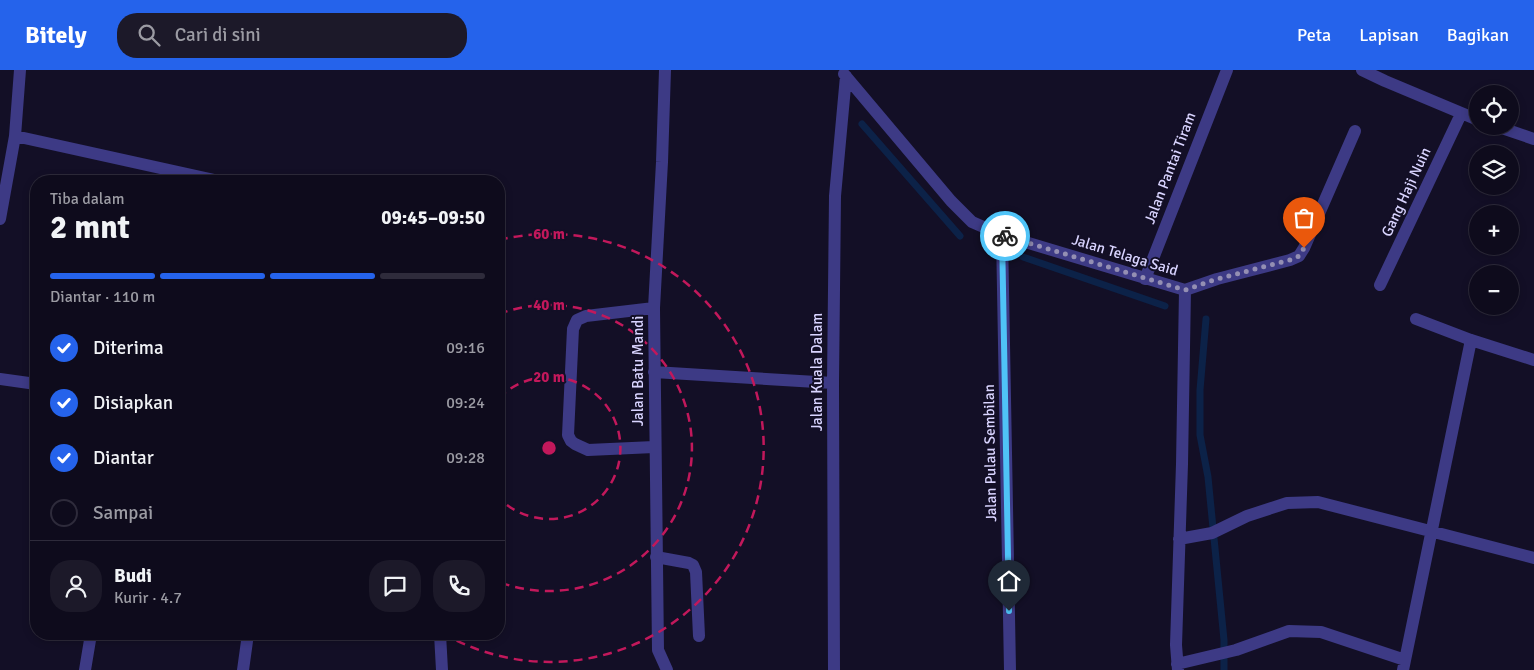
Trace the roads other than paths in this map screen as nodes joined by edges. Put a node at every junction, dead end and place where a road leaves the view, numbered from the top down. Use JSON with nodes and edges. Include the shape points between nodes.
{"nodes":[{"id":1,"x":20,"y":70,"type":"edge"},
{"id":2,"x":665,"y":70,"type":"edge"},
{"id":3,"x":1227,"y":70,"type":"edge"},
{"id":4,"x":1362,"y":70,"type":"edge"},
{"id":5,"x":843,"y":73,"type":"edge"},
{"id":6,"x":1461,"y":114,"type":"junction"},
{"id":7,"x":1469,"y":117,"type":"edge"},
{"id":8,"x":1355,"y":131,"type":"dead end"},
{"id":9,"x":1519,"y":134,"type":"edge"},
{"id":10,"x":15,"y":136,"type":"junction"},
{"id":11,"x":1534,"y":140,"type":"edge"},
{"id":12,"x":192,"y":175,"type":"edge"},
{"id":13,"x":0,"y":219,"type":"edge"},
{"id":14,"x":1002,"y":235,"type":"junction"},
{"id":15,"x":1145,"y":279,"type":"junction"},
{"id":16,"x":1380,"y":285,"type":"dead end"},
{"id":17,"x":1185,"y":290,"type":"junction"},
{"id":18,"x":654,"y":308,"type":"junction"},
{"id":19,"x":1416,"y":319,"type":"dead end"},
{"id":20,"x":1471,"y":340,"type":"junction"},
{"id":21,"x":1534,"y":360,"type":"edge"},
{"id":22,"x":654,"y":372,"type":"junction"},
{"id":23,"x":0,"y":379,"type":"edge"},
{"id":24,"x":30,"y":383,"type":"edge"},
{"id":25,"x":832,"y":383,"type":"junction"},
{"id":26,"x":654,"y":446,"type":"junction"},
{"id":27,"x":1432,"y":531,"type":"junction"},
{"id":28,"x":1180,"y":539,"type":"junction"},
{"id":29,"x":656,"y":557,"type":"junction"},
{"id":30,"x":1534,"y":558,"type":"edge"},
{"id":31,"x":699,"y":636,"type":"dead end"},
{"id":32,"x":90,"y":640,"type":"edge"},
{"id":33,"x":247,"y":640,"type":"edge"},
{"id":34,"x":440,"y":640,"type":"edge"},
{"id":35,"x":1404,"y":665,"type":"edge"},
{"id":36,"x":1178,"y":667,"type":"edge"},
{"id":37,"x":85,"y":670,"type":"edge"},
{"id":38,"x":243,"y":670,"type":"edge"},
{"id":39,"x":442,"y":670,"type":"edge"},
{"id":40,"x":667,"y":670,"type":"edge"},
{"id":41,"x":834,"y":670,"type":"edge"},
{"id":42,"x":1010,"y":670,"type":"edge"}],
"edges":[{"from":1,"to":10,"type":"street"},
{"from":2,"to":18,"type":"street","name":"Jalan Batu Mandi"},
{"from":3,"to":15,"type":"street","name":"Jalan Pantai Tiram"},
{"from":4,"to":6,"type":"street"},
{"from":5,"to":14,"type":"street","name":"Jalan Telaga Said","via":[[950,201],[972,222]]},
{"from":5,"to":25,"type":"street","name":"Jalan Kuala Dalam","via":[[835,196]]},
{"from":6,"to":7,"type":"street"},
{"from":6,"to":16,"type":"street","name":"Gang Haji Nuin"},
{"from":8,"to":17,"type":"street","via":[[1299,256]]},
{"from":9,"to":11,"type":"street"},
{"from":10,"to":12,"type":"street"},
{"from":10,"to":13,"type":"street"},
{"from":14,"to":15,"type":"street","name":"Jalan Telaga Said"},
{"from":14,"to":42,"type":"street","name":"Jalan Pulau Sembilan"},
{"from":15,"to":17,"type":"street","name":"Jalan Telaga Said"},
{"from":17,"to":28,"type":"street","name":"Jalan Telaga Said"},
{"from":18,"to":22,"type":"street","name":"Jalan Batu Mandi"},
{"from":18,"to":26,"type":"street","via":[[586,316],[577,320],[573,329],[568,435],[575,444],[588,450]]},
{"from":19,"to":20,"type":"street"},
{"from":20,"to":21,"type":"street"},
{"from":20,"to":27,"type":"street"},
{"from":22,"to":25,"type":"street"},
{"from":22,"to":26,"type":"street","name":"Jalan Batu Mandi"},
{"from":23,"to":24,"type":"street"},
{"from":25,"to":41,"type":"street","name":"Jalan Kuala Dalam"},
{"from":26,"to":29,"type":"street","name":"Jalan Batu Mandi"},
{"from":27,"to":28,"type":"street","via":[[1318,502],[1287,503],[1247,516],[1217,531]]},
{"from":27,"to":30,"type":"street"},
{"from":27,"to":35,"type":"street"},
{"from":28,"to":36,"type":"street","name":"Jalan Telaga Said"},
{"from":29,"to":31,"type":"street","via":[[693,566]]},
{"from":29,"to":40,"type":"street","name":"Jalan Batu Mandi","via":[[658,650]]},
{"from":32,"to":37,"type":"street"},
{"from":33,"to":38,"type":"street"},
{"from":34,"to":39,"type":"street"},
{"from":35,"to":36,"type":"street","via":[[1321,632],[1289,631]]}]}
